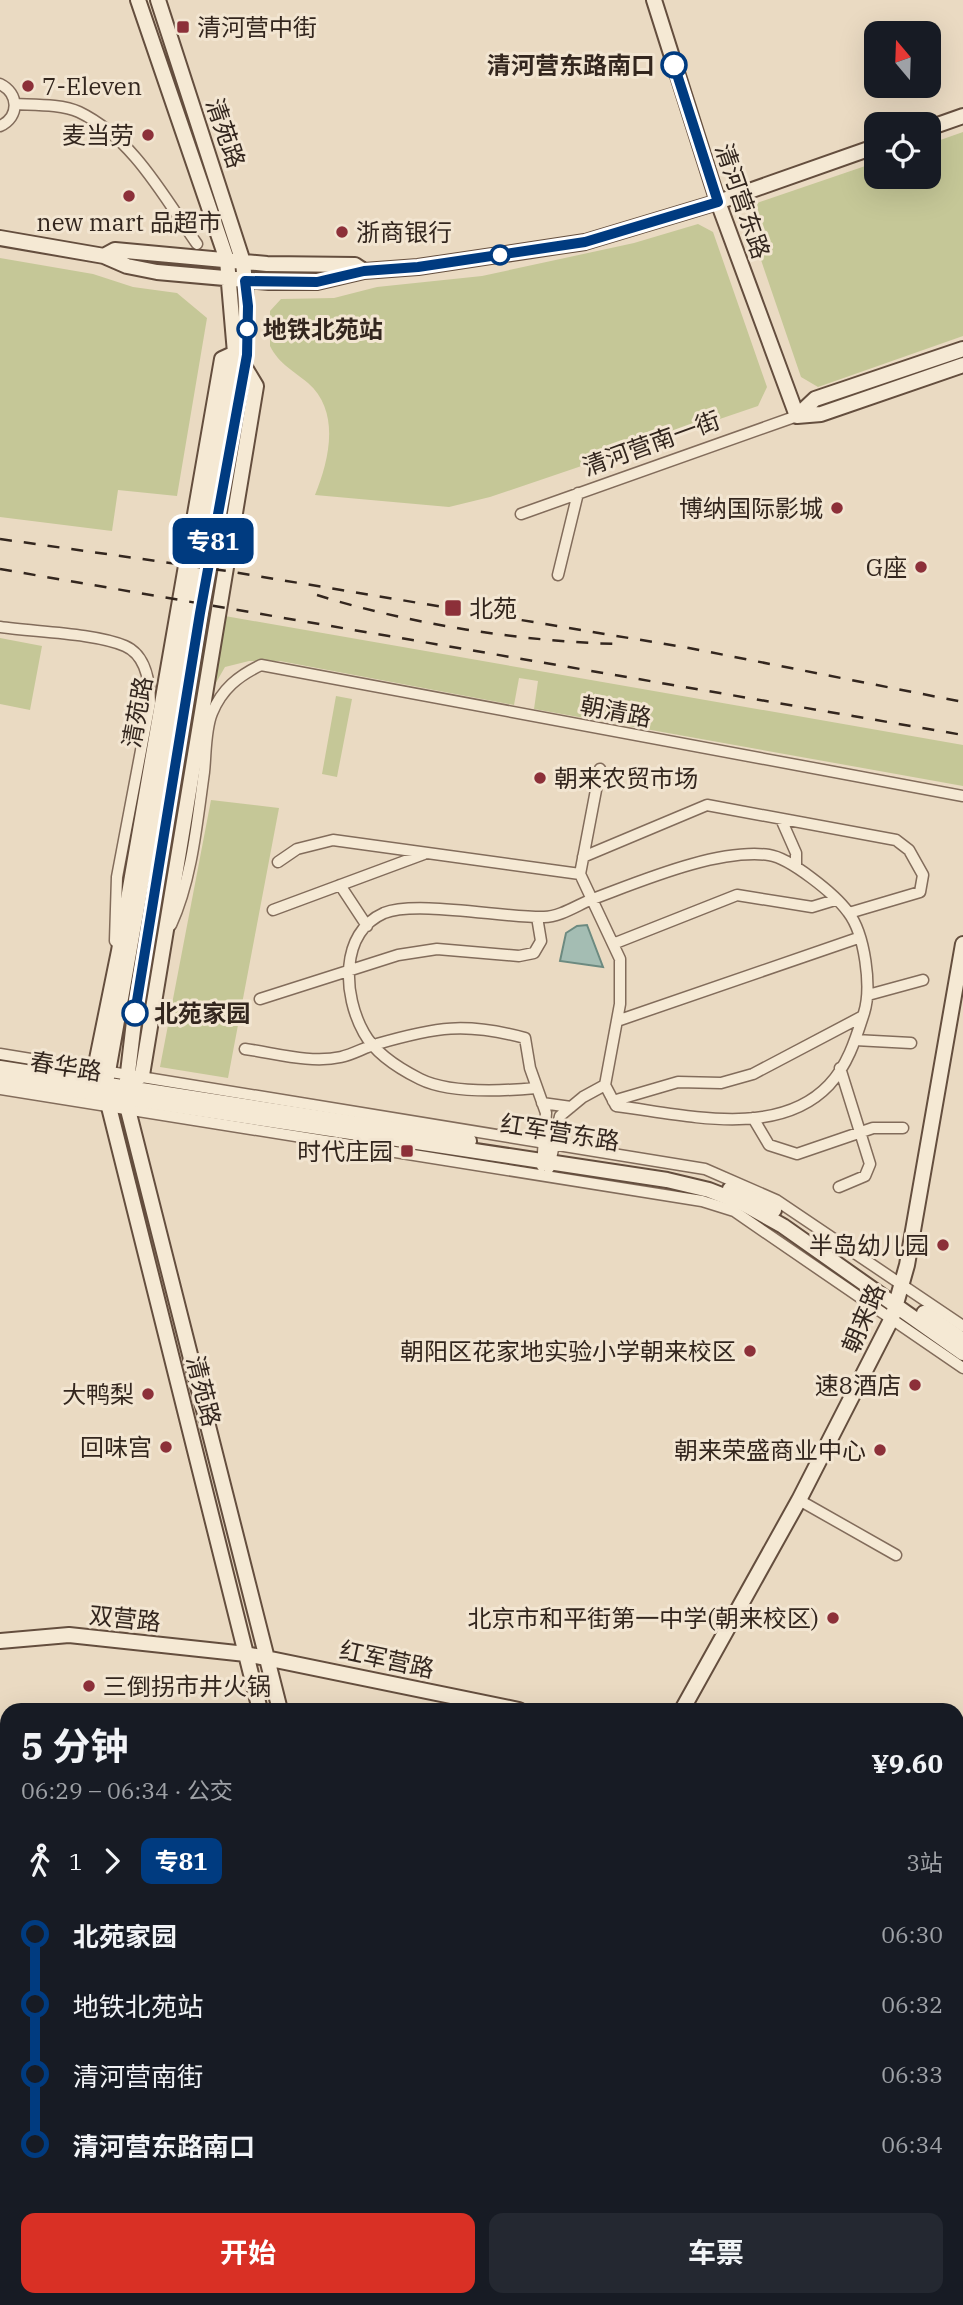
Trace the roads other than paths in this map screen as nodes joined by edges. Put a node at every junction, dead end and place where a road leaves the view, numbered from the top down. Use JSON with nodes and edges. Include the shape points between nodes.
{"nodes":[{"id":1,"x":138,"y":0,"type":"edge"},
{"id":2,"x":158,"y":0,"type":"edge"},
{"id":3,"x":654,"y":0,"type":"edge"},
{"id":4,"x":0,"y":84,"type":"edge"},
{"id":5,"x":15,"y":104,"type":"junction"},
{"id":6,"x":963,"y":116,"type":"edge"},
{"id":7,"x":941,"y":124,"type":"edge"},
{"id":8,"x":0,"y":126,"type":"edge"},
{"id":9,"x":864,"y":151,"type":"edge"},
{"id":10,"x":718,"y":202,"type":"junction"},
{"id":11,"x":0,"y":237,"type":"edge"},
{"id":12,"x":197,"y":244,"type":"dead end"},
{"id":13,"x":104,"y":256,"type":"junction"},
{"id":14,"x":227,"y":260,"type":"junction"},
{"id":15,"x":243,"y":262,"type":"junction"},
{"id":16,"x":364,"y":271,"type":"junction"},
{"id":17,"x":229,"y":279,"type":"junction"},
{"id":18,"x":245,"y":281,"type":"junction"},
{"id":19,"x":963,"y":349,"type":"edge"},
{"id":20,"x":235,"y":353,"type":"junction"},
{"id":21,"x":963,"y":365,"type":"edge"},
{"id":22,"x":244,"y":366,"type":"junction"},
{"id":23,"x":797,"y":415,"type":"junction"},
{"id":24,"x":578,"y":494,"type":"junction"},
{"id":25,"x":521,"y":514,"type":"dead end"},
{"id":26,"x":558,"y":575,"type":"dead end"},
{"id":27,"x":0,"y":627,"type":"edge"},
{"id":28,"x":600,"y":769,"type":"dead end"},
{"id":29,"x":963,"y":796,"type":"edge"},
{"id":30,"x":782,"y":819,"type":"junction"},
{"id":31,"x":427,"y":853,"type":"junction"},
{"id":32,"x":583,"y":857,"type":"junction"},
{"id":33,"x":278,"y":862,"type":"dead end"},
{"id":34,"x":796,"y":867,"type":"junction"},
{"id":35,"x":580,"y":874,"type":"junction"},
{"id":36,"x":340,"y":885,"type":"junction"},
{"id":37,"x":591,"y":900,"type":"junction"},
{"id":38,"x":835,"y":900,"type":"junction"},
{"id":39,"x":273,"y":910,"type":"dead end"},
{"id":40,"x":849,"y":913,"type":"junction"},
{"id":41,"x":537,"y":917,"type":"junction"},
{"id":42,"x":367,"y":926,"type":"junction"},
{"id":43,"x":858,"y":937,"type":"junction"},
{"id":44,"x":613,"y":944,"type":"junction"},
{"id":45,"x":963,"y":944,"type":"edge"},
{"id":46,"x":162,"y":945,"type":"junction"},
{"id":47,"x":119,"y":951,"type":"junction"},
{"id":48,"x":349,"y":972,"type":"junction"},
{"id":49,"x":923,"y":980,"type":"dead end"},
{"id":50,"x":125,"y":981,"type":"junction"},
{"id":51,"x":868,"y":995,"type":"junction"},
{"id":52,"x":137,"y":996,"type":"junction"},
{"id":53,"x":260,"y":999,"type":"dead end"},
{"id":54,"x":863,"y":1016,"type":"junction"},
{"id":55,"x":617,"y":1021,"type":"junction"},
{"id":56,"x":855,"y":1040,"type":"junction"},
{"id":57,"x":911,"y":1043,"type":"dead end"},
{"id":58,"x":374,"y":1045,"type":"junction"},
{"id":59,"x":245,"y":1049,"type":"dead end"},
{"id":60,"x":0,"y":1054,"type":"edge"},
{"id":61,"x":0,"y":1068,"type":"edge"},
{"id":62,"x":840,"y":1068,"type":"junction"},
{"id":63,"x":0,"y":1079,"type":"edge"},
{"id":64,"x":105,"y":1085,"type":"junction"},
{"id":65,"x":605,"y":1085,"type":"junction"},
{"id":66,"x":536,"y":1088,"type":"junction"},
{"id":67,"x":0,"y":1089,"type":"edge"},
{"id":68,"x":129,"y":1089,"type":"junction"},
{"id":69,"x":613,"y":1101,"type":"junction"},
{"id":70,"x":542,"y":1103,"type":"junction"},
{"id":71,"x":571,"y":1107,"type":"junction"},
{"id":72,"x":753,"y":1118,"type":"junction"},
{"id":73,"x":903,"y":1128,"type":"dead end"},
{"id":74,"x":859,"y":1132,"type":"junction"},
{"id":75,"x":547,"y":1156,"type":"junction"},
{"id":76,"x":839,"y":1187,"type":"dead end"},
{"id":77,"x":897,"y":1301,"type":"junction"},
{"id":78,"x":963,"y":1326,"type":"edge"},
{"id":79,"x":963,"y":1340,"type":"edge"},
{"id":80,"x":963,"y":1353,"type":"edge"},
{"id":81,"x":963,"y":1367,"type":"edge"},
{"id":82,"x":799,"y":1500,"type":"junction"},
{"id":83,"x":896,"y":1555,"type":"dead end"},
{"id":84,"x":0,"y":1641,"type":"edge"},
{"id":85,"x":246,"y":1654,"type":"junction"},
{"id":86,"x":267,"y":1658,"type":"junction"},
{"id":87,"x":258,"y":1703,"type":"edge"},
{"id":88,"x":277,"y":1703,"type":"edge"},
{"id":89,"x":485,"y":1703,"type":"edge"},
{"id":90,"x":686,"y":1703,"type":"edge"}],
"edges":[{"from":1,"to":14,"type":"street","name":"清苑路"},
{"from":2,"to":15,"type":"street","name":"清苑路"},
{"from":3,"to":10,"type":"street","name":"清河营东路"},
{"from":4,"to":5,"type":"street","via":[[10,91]]},
{"from":5,"to":8,"type":"street","via":[[11,118]]},
{"from":5,"to":12,"type":"street","via":[[77,111],[116,135]]},
{"from":6,"to":7,"type":"street"},
{"from":9,"to":10,"type":"street"},
{"from":10,"to":16,"type":"street","via":[[585,242]]},
{"from":10,"to":23,"type":"street","name":"清河营东路"},
{"from":11,"to":13,"type":"street"},
{"from":13,"to":14,"type":"street","via":[[115,250]]},
{"from":13,"to":17,"type":"street","via":[[158,272]]},
{"from":14,"to":15,"type":"street"},
{"from":14,"to":17,"type":"street","name":"清苑路"},
{"from":15,"to":16,"type":"street","via":[[355,265]]},
{"from":15,"to":18,"type":"street","name":"清苑路"},
{"from":16,"to":18,"type":"street","via":[[317,282]]},
{"from":17,"to":18,"type":"street"},
{"from":17,"to":20,"type":"street","name":"清苑路"},
{"from":18,"to":22,"type":"street","name":"清苑路"},
{"from":19,"to":23,"type":"street","name":"清河营南一街","via":[[815,399]]},
{"from":20,"to":47,"type":"street","name":"清苑路","via":[[222,359]]},
{"from":20,"to":50,"type":"street","name":"清苑路"},
{"from":21,"to":23,"type":"street","name":"清河营南一街","via":[[821,414]]},
{"from":22,"to":46,"type":"street","name":"清苑路","via":[[256,386]]},
{"from":22,"to":52,"type":"street","name":"清苑路"},
{"from":23,"to":24,"type":"street","name":"清河营南一街"},
{"from":24,"to":25,"type":"street","name":"清河营南一街"},
{"from":24,"to":26,"type":"street"},
{"from":27,"to":47,"type":"street","via":[[127,646],[141,661],[150,684],[117,877],[115,943]]},
{"from":28,"to":32,"type":"street"},
{"from":29,"to":46,"type":"street","name":"朝清路","via":[[261,665],[238,677],[211,715],[181,904]]},
{"from":30,"to":32,"type":"street","via":[[707,805]]},
{"from":30,"to":34,"type":"street","via":[[796,853]]},
{"from":30,"to":40,"type":"street","via":[[896,840],[909,850],[923,875],[920,892]]},
{"from":31,"to":33,"type":"street","via":[[333,841],[297,849]]},
{"from":31,"to":35,"type":"street"},
{"from":31,"to":36,"type":"street"},
{"from":32,"to":35,"type":"street"},
{"from":34,"to":37,"type":"street","via":[[771,855],[740,855],[693,865]]},
{"from":34,"to":38,"type":"street"},
{"from":35,"to":37,"type":"street"},
{"from":36,"to":39,"type":"street"},
{"from":36,"to":42,"type":"street"},
{"from":37,"to":41,"type":"street"},
{"from":37,"to":44,"type":"street"},
{"from":38,"to":40,"type":"street"},
{"from":38,"to":44,"type":"street","via":[[812,907],[737,895]]},
{"from":40,"to":43,"type":"street"},
{"from":41,"to":42,"type":"street","via":[[417,909],[385,913]]},
{"from":41,"to":48,"type":"street","via":[[541,941],[534,953],[519,956],[438,949],[398,955]]},
{"from":42,"to":48,"type":"street","via":[[360,932]]},
{"from":43,"to":51,"type":"street","via":[[867,965]]},
{"from":43,"to":55,"type":"street"},
{"from":44,"to":55,"type":"street","via":[[620,959]]},
{"from":45,"to":77,"type":"street","name":"朝来路"},
{"from":46,"to":52,"type":"street"},
{"from":46,"to":68,"type":"street","name":"清苑路"},
{"from":47,"to":50,"type":"street"},
{"from":47,"to":64,"type":"street","name":"清苑路"},
{"from":48,"to":53,"type":"street"},
{"from":48,"to":58,"type":"street","via":[[351,1000],[364,1034]]},
{"from":49,"to":51,"type":"street"},
{"from":50,"to":64,"type":"street","name":"清苑路"},
{"from":51,"to":54,"type":"street"},
{"from":52,"to":68,"type":"street","name":"清苑路"},
{"from":54,"to":56,"type":"street"},
{"from":54,"to":69,"type":"street","via":[[753,1074],[721,1083],[678,1082]]},
{"from":55,"to":65,"type":"street"},
{"from":56,"to":57,"type":"street"},
{"from":56,"to":62,"type":"street"},
{"from":58,"to":59,"type":"street","via":[[341,1057],[312,1058]]},
{"from":58,"to":66,"type":"street","via":[[383,1056],[423,1081],[487,1092]]},
{"from":58,"to":66,"type":"street","via":[[445,1027],[487,1028],[525,1038]]},
{"from":60,"to":64,"type":"street"},
{"from":61,"to":64,"type":"street","name":"春华路"},
{"from":62,"to":72,"type":"street","via":[[829,1084],[799,1106]]},
{"from":62,"to":74,"type":"street"},
{"from":63,"to":64,"type":"street","name":"春华路"},
{"from":64,"to":67,"type":"street"},
{"from":64,"to":68,"type":"street","name":"红军营东路"},
{"from":64,"to":68,"type":"street"},
{"from":64,"to":85,"type":"street","name":"清苑路"},
{"from":65,"to":69,"type":"street"},
{"from":65,"to":71,"type":"street"},
{"from":66,"to":70,"type":"street"},
{"from":68,"to":75,"type":"street","name":"红军营东路"},
{"from":68,"to":75,"type":"street"},
{"from":68,"to":86,"type":"street","name":"清苑路"},
{"from":69,"to":72,"type":"street","via":[[629,1108]]},
{"from":70,"to":71,"type":"street"},
{"from":70,"to":75,"type":"street"},
{"from":71,"to":75,"type":"street","via":[[560,1116]]},
{"from":72,"to":74,"type":"street","via":[[768,1145],[797,1154]]},
{"from":73,"to":74,"type":"street"},
{"from":74,"to":76,"type":"street","via":[[870,1164],[865,1176]]},
{"from":75,"to":77,"type":"street","via":[[734,1211]]},
{"from":75,"to":77,"type":"street","name":"红军营东路","via":[[668,1172],[749,1195],[788,1218]]},
{"from":77,"to":78,"type":"street"},
{"from":77,"to":79,"type":"street","name":"红军营东路"},
{"from":77,"to":80,"type":"street","name":"红军营东路"},
{"from":77,"to":81,"type":"street"},
{"from":77,"to":82,"type":"street","name":"朝来路"},
{"from":82,"to":83,"type":"street"},
{"from":82,"to":90,"type":"street","name":"朝来路"},
{"from":84,"to":85,"type":"street","name":"双营路","via":[[69,1635]]},
{"from":85,"to":86,"type":"street","name":"红军营路"},
{"from":85,"to":87,"type":"street","name":"清苑路"},
{"from":86,"to":88,"type":"street","name":"清苑路"},
{"from":86,"to":89,"type":"street","name":"红军营路"}]}
